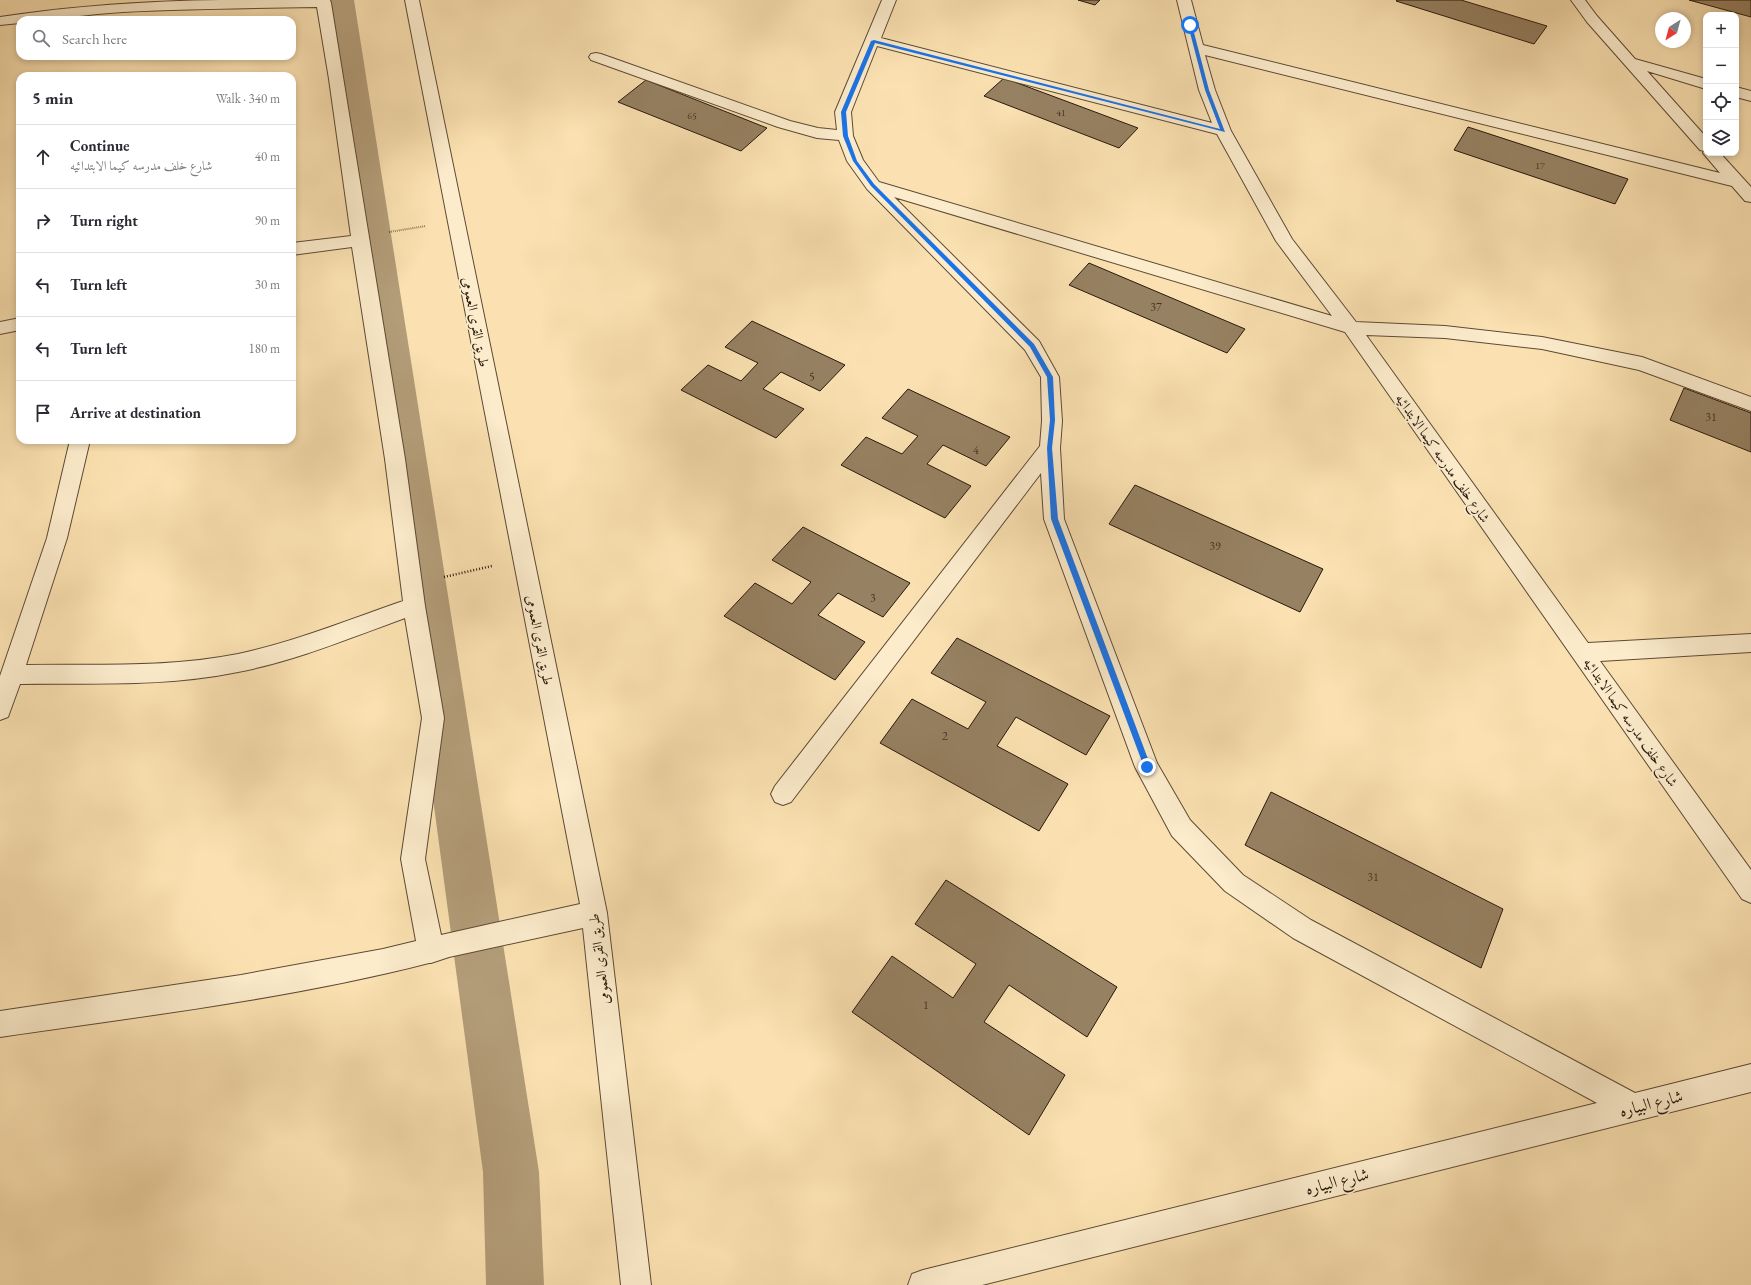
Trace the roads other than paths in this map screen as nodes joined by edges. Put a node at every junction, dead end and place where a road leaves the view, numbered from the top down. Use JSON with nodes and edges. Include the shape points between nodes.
{"nodes":[{"id":1,"x":412,"y":0,"type":"edge"},
{"id":2,"x":889,"y":0,"type":"edge"},
{"id":3,"x":1184,"y":0,"type":"edge"},
{"id":4,"x":1578,"y":0,"type":"edge"},
{"id":5,"x":324,"y":1,"type":"edge"},
{"id":6,"x":38,"y":16,"type":"edge"},
{"id":7,"x":16,"y":19,"type":"edge"},
{"id":8,"x":0,"y":21,"type":"edge"},
{"id":9,"x":874,"y":41,"type":"junction"},
{"id":10,"x":1196,"y":48,"type":"junction"},
{"id":11,"x":596,"y":57,"type":"dead end"},
{"id":12,"x":1632,"y":62,"type":"junction"},
{"id":13,"x":1703,"y":83,"type":"edge"},
{"id":14,"x":1739,"y":93,"type":"edge"},
{"id":15,"x":1751,"y":96,"type":"edge"},
{"id":16,"x":1223,"y":131,"type":"junction"},
{"id":17,"x":845,"y":136,"type":"junction"},
{"id":18,"x":1703,"y":144,"type":"edge"},
{"id":19,"x":1714,"y":156,"type":"edge"},
{"id":20,"x":1737,"y":182,"type":"junction"},
{"id":21,"x":873,"y":185,"type":"junction"},
{"id":22,"x":1751,"y":197,"type":"edge"},
{"id":23,"x":360,"y":240,"type":"junction"},
{"id":24,"x":296,"y":248,"type":"edge"},
{"id":25,"x":16,"y":325,"type":"edge"},
{"id":26,"x":0,"y":328,"type":"edge"},
{"id":27,"x":1351,"y":328,"type":"junction"},
{"id":28,"x":1751,"y":404,"type":"edge"},
{"id":29,"x":79,"y":444,"type":"edge"},
{"id":30,"x":1050,"y":448,"type":"junction"},
{"id":31,"x":414,"y":606,"type":"junction"},
{"id":32,"x":1751,"y":643,"type":"edge"},
{"id":33,"x":1582,"y":653,"type":"junction"},
{"id":34,"x":12,"y":674,"type":"junction"},
{"id":35,"x":0,"y":710,"type":"edge"},
{"id":36,"x":783,"y":794,"type":"dead end"},
{"id":37,"x":1751,"y":891,"type":"edge"},
{"id":38,"x":594,"y":913,"type":"junction"},
{"id":39,"x":440,"y":948,"type":"junction"},
{"id":40,"x":0,"y":1024,"type":"edge"},
{"id":41,"x":1751,"y":1078,"type":"edge"},
{"id":42,"x":1633,"y":1107,"type":"junction"},
{"id":43,"x":636,"y":1285,"type":"edge"},
{"id":44,"x":923,"y":1285,"type":"edge"}],
"edges":[{"from":1,"to":38,"type":"street","name":"طريق القرى العمومى"},
{"from":2,"to":9,"type":"street"},
{"from":3,"to":10,"type":"street","name":"شارع خلف مدرسه كيما الابتدائيه"},
{"from":4,"to":12,"type":"street"},
{"from":5,"to":6,"type":"street","via":[[77,11]]},
{"from":5,"to":23,"type":"street"},
{"from":7,"to":8,"type":"street"},
{"from":9,"to":16,"type":"street"},
{"from":9,"to":17,"type":"street","via":[[843,112]]},
{"from":10,"to":16,"type":"street","name":"شارع خلف مدرسه كيما الابتدائيه","via":[[1207,90]]},
{"from":10,"to":20,"type":"street"},
{"from":11,"to":17,"type":"street","via":[[784,124],[817,133]]},
{"from":12,"to":13,"type":"street"},
{"from":12,"to":18,"type":"street"},
{"from":14,"to":15,"type":"street"},
{"from":16,"to":27,"type":"street","name":"شارع خلف مدرسه كيما الابتدائيه","via":[[1285,241]]},
{"from":17,"to":21,"type":"street","via":[[855,161]]},
{"from":19,"to":20,"type":"street"},
{"from":20,"to":22,"type":"street"},
{"from":21,"to":27,"type":"street"},
{"from":21,"to":30,"type":"street","via":[[1032,346],[1050,377]]},
{"from":23,"to":24,"type":"street"},
{"from":23,"to":31,"type":"street","via":[[395,459]]},
{"from":25,"to":26,"type":"street"},
{"from":27,"to":28,"type":"street","via":[[1445,332],[1542,343],[1642,364]]},
{"from":27,"to":33,"type":"street","name":"شارع خلف مدرسه كيما الابتدائيه"},
{"from":29,"to":34,"type":"street","via":[[57,538]]},
{"from":30,"to":36,"type":"street"},
{"from":30,"to":42,"type":"street","via":[[1054,519],[1147,767],[1181,828],[1234,883],[1302,929]]},
{"from":31,"to":34,"type":"street","via":[[295,647],[238,663],[173,672]]},
{"from":31,"to":39,"type":"street","via":[[433,718],[413,859]]},
{"from":32,"to":33,"type":"street"},
{"from":33,"to":37,"type":"street","name":"شارع خلف مدرسه كيما الابتدائيه"},
{"from":34,"to":35,"type":"street"},
{"from":38,"to":39,"type":"street"},
{"from":38,"to":43,"type":"street","name":"طريق القرى العمومى"},
{"from":39,"to":40,"type":"street","via":[[383,962],[241,988]]},
{"from":41,"to":42,"type":"street","name":"شارع البياره"},
{"from":42,"to":44,"type":"street","name":"شارع البياره"}]}
